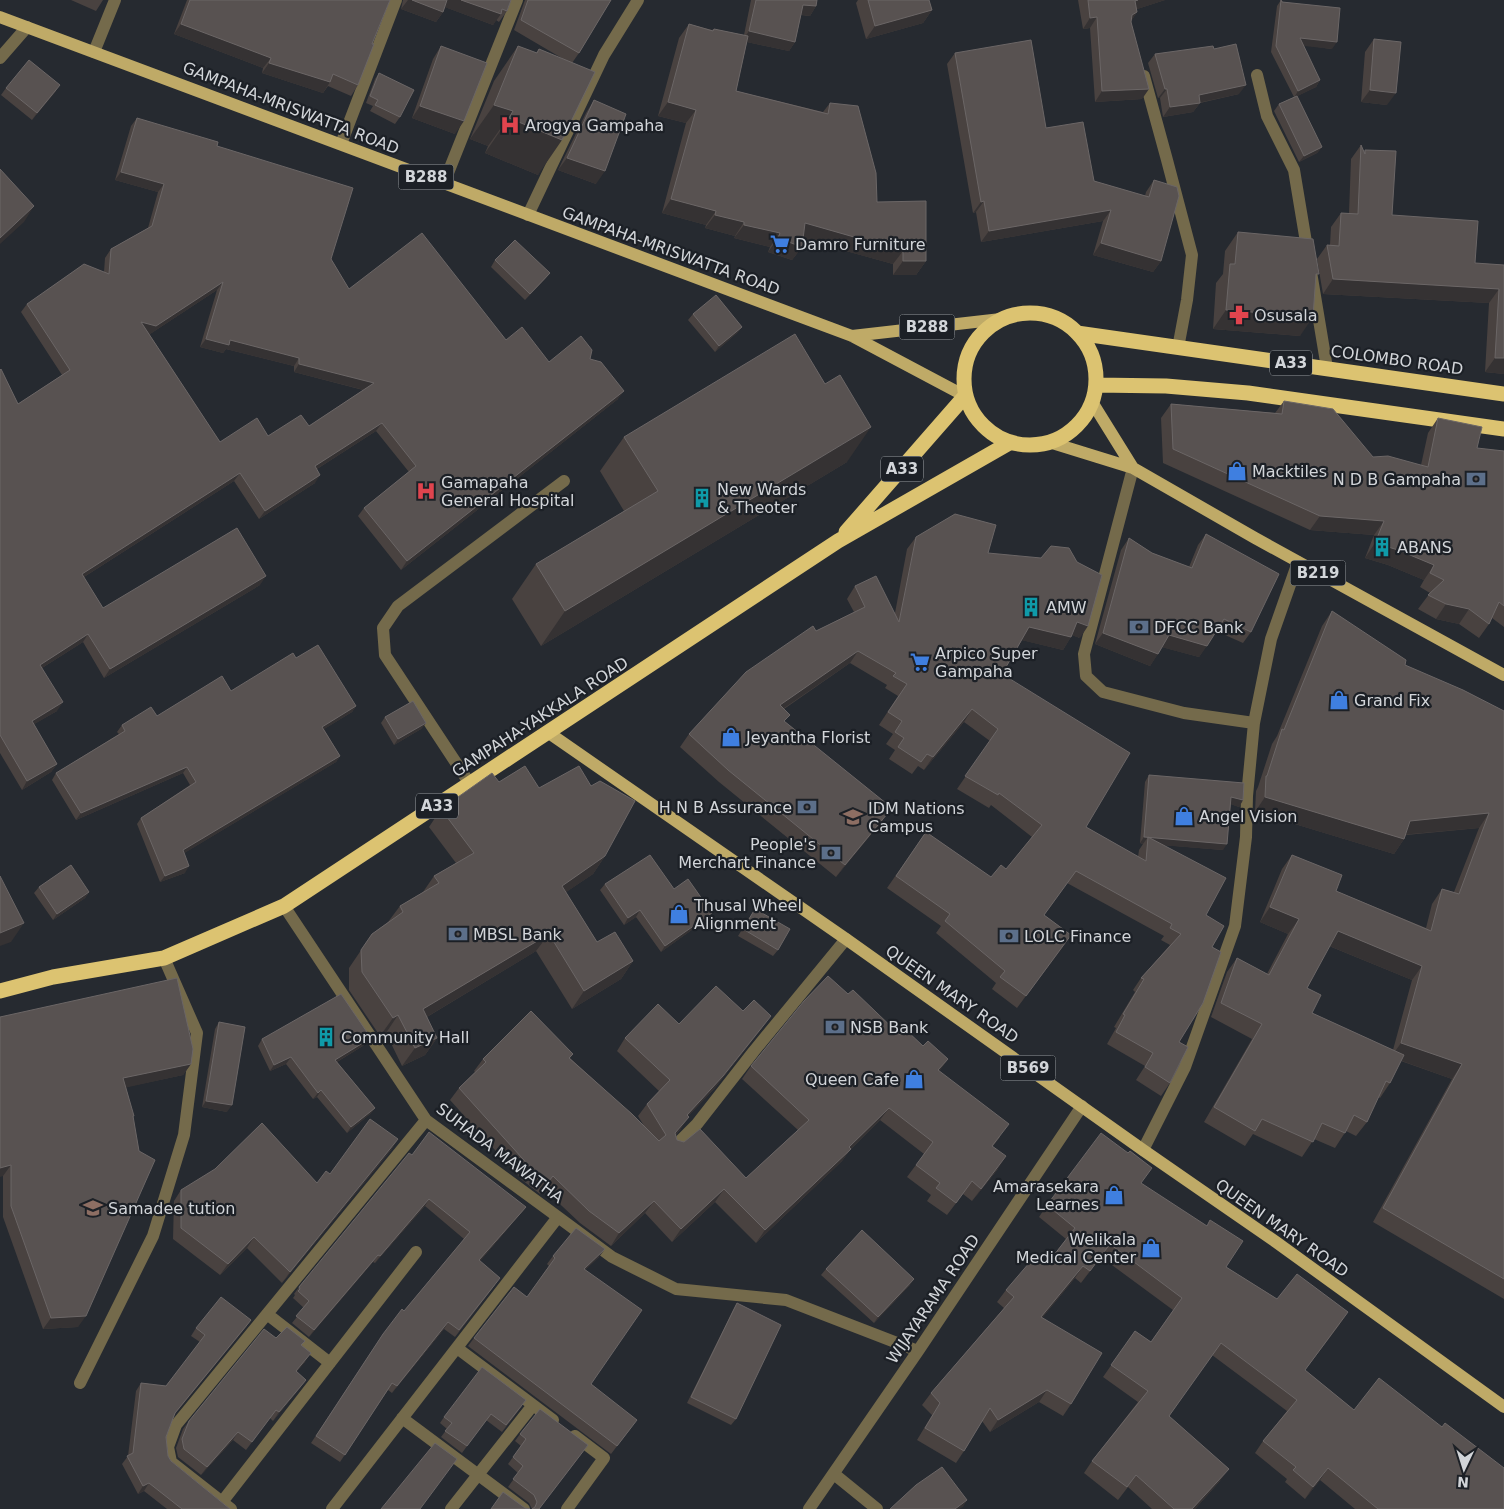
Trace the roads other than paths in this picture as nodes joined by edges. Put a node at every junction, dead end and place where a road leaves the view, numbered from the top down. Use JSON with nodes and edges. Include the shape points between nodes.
{"nodes":[{"id":1,"x":115,"y":0,"type":"edge"},
{"id":2,"x":396,"y":0,"type":"edge"},
{"id":3,"x":517,"y":0,"type":"edge"},
{"id":4,"x":638,"y":0,"type":"edge"},
{"id":5,"x":0,"y":17,"type":"edge"},
{"id":6,"x":27,"y":27,"type":"junction"},
{"id":7,"x":94,"y":52,"type":"junction"},
{"id":8,"x":0,"y":58,"type":"edge"},
{"id":9,"x":1141,"y":68,"type":"edge"},
{"id":10,"x":1257,"y":75,"type":"dead end"},
{"id":11,"x":341,"y":144,"type":"junction"},
{"id":12,"x":444,"y":183,"type":"junction"},
{"id":13,"x":528,"y":215,"type":"junction"},
{"id":14,"x":1001,"y":319,"type":"junction"},
{"id":15,"x":1077,"y":333,"type":"junction"},
{"id":16,"x":852,"y":336,"type":"junction"},
{"id":17,"x":1178,"y":348,"type":"junction"},
{"id":18,"x":1327,"y":368,"type":"junction"},
{"id":19,"x":1096,"y":385,"type":"junction"},
{"id":20,"x":1504,"y":394,"type":"edge"},
{"id":21,"x":965,"y":396,"type":"junction"},
{"id":22,"x":1092,"y":402,"type":"junction"},
{"id":23,"x":1504,"y":429,"type":"edge"},
{"id":24,"x":1011,"y":442,"type":"junction"},
{"id":25,"x":1049,"y":442,"type":"junction"},
{"id":26,"x":1132,"y":468,"type":"junction"},
{"id":27,"x":564,"y":481,"type":"dead end"},
{"id":28,"x":838,"y":541,"type":"junction"},
{"id":29,"x":1298,"y":562,"type":"junction"},
{"id":30,"x":1504,"y":676,"type":"edge"},
{"id":31,"x":1254,"y":723,"type":"junction"},
{"id":32,"x":549,"y":733,"type":"junction"},
{"id":33,"x":470,"y":784,"type":"junction"},
{"id":34,"x":284,"y":906,"type":"junction"},
{"id":35,"x":846,"y":939,"type":"junction"},
{"id":36,"x":164,"y":958,"type":"junction"},
{"id":37,"x":0,"y":991,"type":"edge"},
{"id":38,"x":1082,"y":1106,"type":"junction"},
{"id":39,"x":426,"y":1120,"type":"junction"},
{"id":40,"x":674,"y":1148,"type":"edge"},
{"id":41,"x":1143,"y":1150,"type":"junction"},
{"id":42,"x":558,"y":1217,"type":"junction"},
{"id":43,"x":416,"y":1252,"type":"dead end"},
{"id":44,"x":267,"y":1314,"type":"junction"},
{"id":45,"x":457,"y":1348,"type":"junction"},
{"id":46,"x":918,"y":1351,"type":"junction"},
{"id":47,"x":330,"y":1364,"type":"junction"},
{"id":48,"x":80,"y":1383,"type":"dead end"},
{"id":49,"x":1502,"y":1403,"type":"edge"},
{"id":50,"x":533,"y":1404,"type":"junction"},
{"id":51,"x":402,"y":1418,"type":"junction"},
{"id":52,"x":834,"y":1474,"type":"junction"},
{"id":53,"x":478,"y":1475,"type":"junction"},
{"id":54,"x":227,"y":1506,"type":"edge"},
{"id":55,"x":332,"y":1509,"type":"edge"},
{"id":56,"x":451,"y":1509,"type":"edge"},
{"id":57,"x":524,"y":1509,"type":"edge"},
{"id":58,"x":567,"y":1509,"type":"edge"},
{"id":59,"x":809,"y":1509,"type":"edge"},
{"id":60,"x":877,"y":1509,"type":"edge"}],
"edges":[{"from":1,"to":7,"type":"street"},
{"from":2,"to":11,"type":"street"},
{"from":3,"to":12,"type":"street"},
{"from":4,"to":13,"type":"street","via":[[604,55]]},
{"from":5,"to":6,"type":"main road","name":"GAMPAHA-MRISWATTA ROAD","number":"B288"},
{"from":6,"to":7,"type":"main road","name":"GAMPAHA-MRISWATTA ROAD","number":"B288"},
{"from":6,"to":8,"type":"street"},
{"from":7,"to":11,"type":"main road","name":"GAMPAHA-MRISWATTA ROAD","number":"B288"},
{"from":9,"to":17,"type":"street","via":[[1192,255]]},
{"from":10,"to":18,"type":"street","via":[[1267,116],[1294,170]]},
{"from":11,"to":12,"type":"main road","name":"GAMPAHA-MRISWATTA ROAD","number":"B288"},
{"from":12,"to":13,"type":"main road","name":"GAMPAHA-MRISWATTA ROAD","number":"B288"},
{"from":13,"to":16,"type":"main road","name":"GAMPAHA-MRISWATTA ROAD","number":"B288"},
{"from":14,"to":15,"type":"highway","via":[[1033,313],[1064,322]]},
{"from":14,"to":16,"type":"main road","name":"GAMPAHA-MRISWATTA ROAD","number":"B288"},
{"from":14,"to":21,"type":"highway","via":[[985,329],[973,343],[963,378]]},
{"from":15,"to":17,"type":"highway","name":"COLOMBO ROAD","number":"A33"},
{"from":15,"to":19,"type":"highway","via":[[1092,356]]},
{"from":16,"to":21,"type":"main road","name":"GAMPAHA-MRISWATTA ROAD","number":"B288"},
{"from":17,"to":18,"type":"highway","name":"COLOMBO ROAD","number":"A33"},
{"from":18,"to":20,"type":"highway","name":"COLOMBO ROAD","number":"A33"},
{"from":19,"to":22,"type":"highway"},
{"from":19,"to":23,"type":"highway","number":"A33","via":[[1166,386],[1248,393]]},
{"from":21,"to":24,"type":"highway","via":[[982,425],[995,436]]},
{"from":21,"to":28,"type":"highway","name":"GAMPAHA-YAKKALA ROAD","number":"A33"},
{"from":22,"to":25,"type":"highway","via":[[1076,427]]},
{"from":22,"to":26,"type":"main road","number":"B219"},
{"from":24,"to":25,"type":"highway","via":[[1030,445]]},
{"from":24,"to":28,"type":"highway","name":"GAMPAHA-YAKKALA ROAD","number":"A33"},
{"from":25,"to":26,"type":"main road","number":"B219"},
{"from":26,"to":29,"type":"main road","number":"B219"},
{"from":26,"to":31,"type":"street","via":[[1084,654],[1086,676],[1103,692],[1184,713]]},
{"from":27,"to":33,"type":"street","via":[[398,606],[383,628],[385,655]]},
{"from":28,"to":32,"type":"highway","name":"GAMPAHA-YAKKALA ROAD","number":"A33"},
{"from":29,"to":30,"type":"main road","number":"B219"},
{"from":29,"to":31,"type":"street","via":[[1271,639]]},
{"from":31,"to":41,"type":"street","via":[[1246,837],[1235,926],[1186,1067]]},
{"from":32,"to":33,"type":"highway","name":"GAMPAHA-YAKKALA ROAD","number":"A33"},
{"from":32,"to":35,"type":"main road","name":"QUEEN MARY ROAD","number":"B569"},
{"from":33,"to":34,"type":"highway","name":"GAMPAHA-YAKKALA ROAD","number":"A33"},
{"from":34,"to":36,"type":"highway","name":"GAMPAHA-YAKKALA ROAD","number":"A33"},
{"from":34,"to":39,"type":"street","name":"SUHADA MAWATHA"},
{"from":35,"to":38,"type":"main road","name":"QUEEN MARY ROAD","number":"B569"},
{"from":35,"to":40,"type":"street","via":[[697,1124]]},
{"from":36,"to":37,"type":"highway","name":"GAMPAHA-YAKKALA ROAD","number":"A33","via":[[53,977]]},
{"from":36,"to":48,"type":"street","via":[[197,1033],[184,1134],[153,1236]]},
{"from":38,"to":41,"type":"main road","name":"QUEEN MARY ROAD","number":"B569"},
{"from":38,"to":46,"type":"street","name":"WIJAYARAMA ROAD"},
{"from":39,"to":42,"type":"street","name":"SUHADA MAWATHA"},
{"from":39,"to":44,"type":"street"},
{"from":41,"to":49,"type":"main road","name":"QUEEN MARY ROAD","number":"B569"},
{"from":42,"to":45,"type":"street","name":"SUHADA MAWATHA"},
{"from":42,"to":46,"type":"street","via":[[612,1257],[676,1289],[786,1300]]},
{"from":43,"to":47,"type":"street"},
{"from":44,"to":47,"type":"street"},
{"from":44,"to":54,"type":"street","via":[[176,1425],[168,1447],[171,1462]]},
{"from":45,"to":50,"type":"street"},
{"from":45,"to":51,"type":"street","name":"SUHADA MAWATHA"},
{"from":46,"to":52,"type":"street","name":"WIJAYARAMA ROAD"},
{"from":47,"to":54,"type":"street"},
{"from":50,"to":53,"type":"street"},
{"from":50,"to":58,"type":"street","via":[[604,1458]]},
{"from":51,"to":53,"type":"street"},
{"from":51,"to":55,"type":"street","name":"SUHADA MAWATHA"},
{"from":52,"to":59,"type":"street","name":"WIJAYARAMA ROAD"},
{"from":52,"to":60,"type":"street"},
{"from":53,"to":56,"type":"street"},
{"from":53,"to":57,"type":"street"}]}
